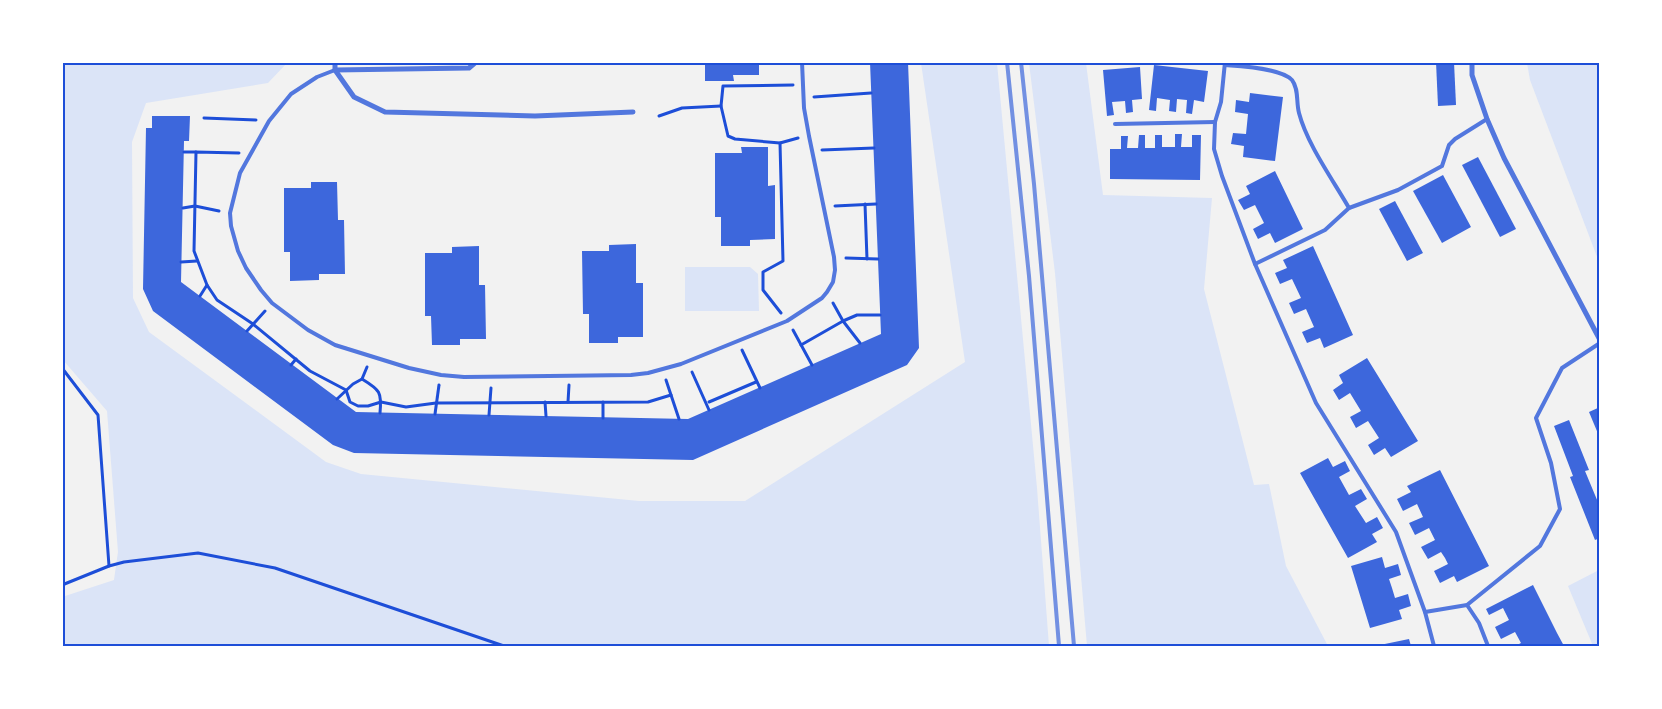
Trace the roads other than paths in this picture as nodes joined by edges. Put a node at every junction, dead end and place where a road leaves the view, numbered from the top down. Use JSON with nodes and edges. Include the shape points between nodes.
{"nodes":[{"id":1,"x":335,"y":62,"type":"edge"},
{"id":2,"x":476,"y":62,"type":"edge"},
{"id":3,"x":802,"y":62,"type":"edge"},
{"id":4,"x":1472,"y":62,"type":"edge"},
{"id":5,"x":1225,"y":64,"type":"edge"},
{"id":6,"x":335,"y":70,"type":"junction"},
{"id":7,"x":632,"y":112,"type":"dead end"},
{"id":8,"x":1487,"y":119,"type":"junction"},
{"id":9,"x":1215,"y":122,"type":"junction"},
{"id":10,"x":1115,"y":124,"type":"dead end"},
{"id":11,"x":1349,"y":208,"type":"junction"},
{"id":12,"x":1255,"y":264,"type":"junction"},
{"id":13,"x":1600,"y":341,"type":"edge"},
{"id":14,"x":1467,"y":605,"type":"junction"},
{"id":15,"x":1425,"y":612,"type":"junction"},
{"id":16,"x":1434,"y":646,"type":"edge"},
{"id":17,"x":1488,"y":646,"type":"edge"}],
"edges":[{"from":1,"to":6,"type":"street"},
{"from":2,"to":6,"type":"street","via":[[469,68]]},
{"from":3,"to":6,"type":"lane","via":[[809,136],[834,257],[833,282],[828,292],[787,321],[687,361],[632,375],[441,375],[335,345],[272,303],[246,268],[231,226],[230,213],[240,173],[269,120],[291,94],[317,76]]},
{"from":4,"to":8,"type":"street","via":[[1472,74]]},
{"from":5,"to":9,"type":"lane","via":[[1221,102]]},
{"from":5,"to":11,"type":"lane","via":[[1260,68],[1292,80],[1303,127]]},
{"from":6,"to":7,"type":"street","via":[[354,97],[385,112],[535,116]]},
{"from":8,"to":11,"type":"lane","via":[[1455,138],[1442,166],[1398,190]]},
{"from":8,"to":13,"type":"street","via":[[1504,158]]},
{"from":9,"to":10,"type":"lane"},
{"from":9,"to":12,"type":"lane","via":[[1214,149],[1219,167]]},
{"from":11,"to":12,"type":"lane","via":[[1325,230]]},
{"from":12,"to":15,"type":"lane","via":[[1316,403],[1396,532]]},
{"from":13,"to":14,"type":"lane","via":[[1562,368],[1536,418],[1551,463],[1560,509],[1540,546]]},
{"from":14,"to":15,"type":"lane"},
{"from":14,"to":17,"type":"lane"},
{"from":15,"to":16,"type":"lane"}]}
